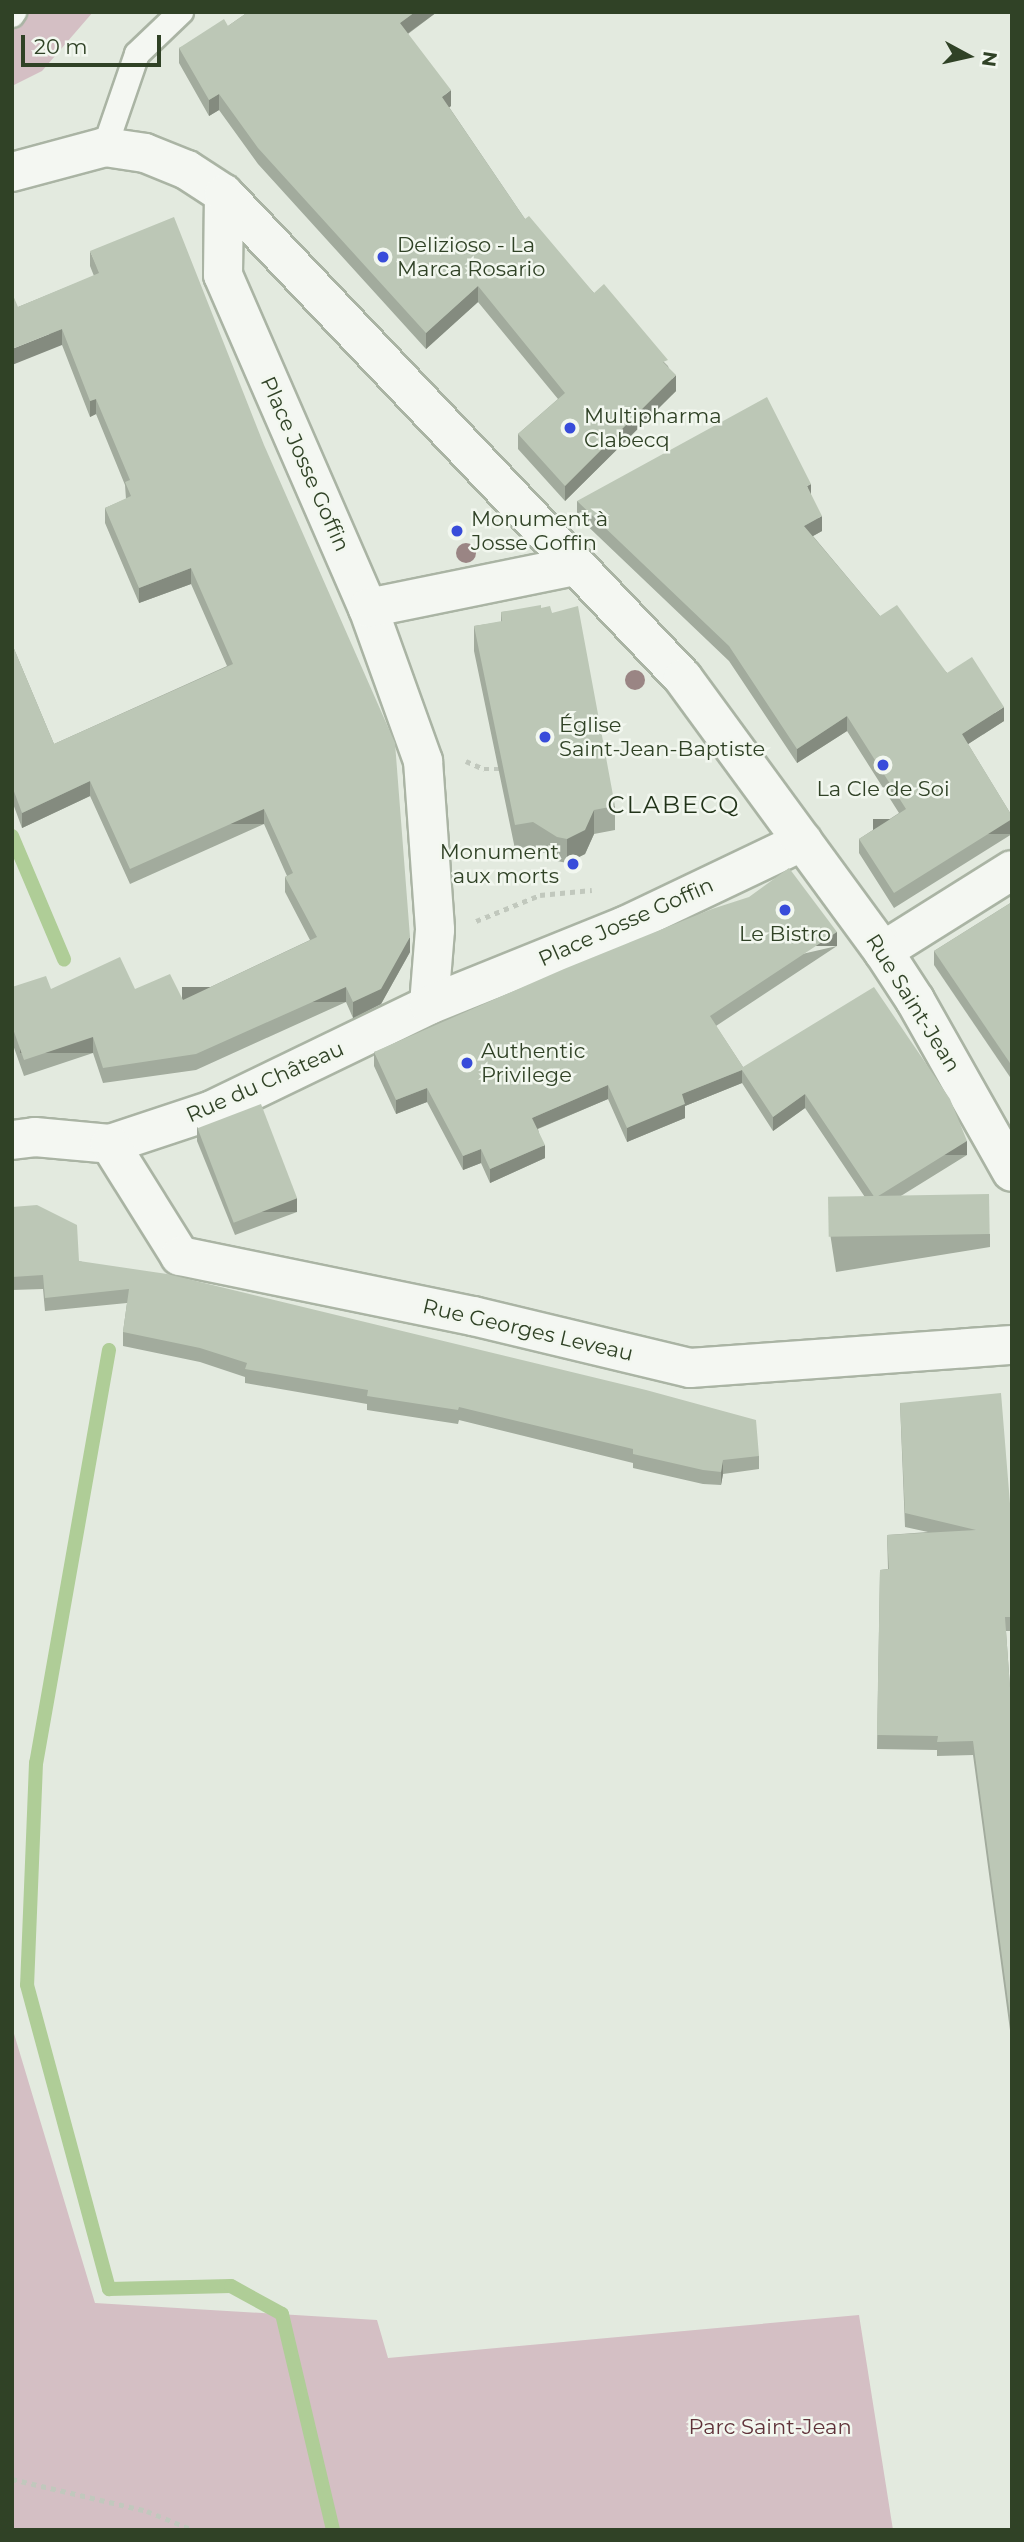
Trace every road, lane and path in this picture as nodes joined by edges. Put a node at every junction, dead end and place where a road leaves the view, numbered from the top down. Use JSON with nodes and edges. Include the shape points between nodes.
{"nodes":[{"id":1,"x":181,"y":12,"type":"edge"},
{"id":2,"x":105,"y":147,"type":"junction"},
{"id":3,"x":12,"y":172,"type":"edge"},
{"id":4,"x":224,"y":194,"type":"junction"},
{"id":5,"x":574,"y":566,"type":"junction"},
{"id":6,"x":368,"y":608,"type":"junction"},
{"id":7,"x":803,"y":841,"type":"junction"},
{"id":8,"x":1012,"y":870,"type":"edge"},
{"id":9,"x":603,"y":888,"type":"dead end"},
{"id":10,"x":435,"y":930,"type":"junction"},
{"id":11,"x":883,"y":951,"type":"junction"},
{"id":12,"x":429,"y":1005,"type":"junction"},
{"id":13,"x":12,"y":1140,"type":"edge"},
{"id":14,"x":110,"y":1143,"type":"junction"},
{"id":15,"x":1012,"y":1172,"type":"edge"},
{"id":16,"x":1012,"y":1345,"type":"edge"},
{"id":17,"x":12,"y":2479,"type":"edge"},
{"id":18,"x":193,"y":2530,"type":"edge"}],
"edges":[{"from":1,"to":2,"type":"lane","via":[[137,54]]},
{"from":2,"to":3,"type":"street"},
{"from":2,"to":4,"type":"street","via":[[145,153]]},
{"from":4,"to":5,"type":"street"},
{"from":4,"to":6,"type":"street","name":"Place Josse Goffin","via":[[223,275]]},
{"from":5,"to":6,"type":"street"},
{"from":5,"to":7,"type":"street","via":[[683,678]]},
{"from":6,"to":10,"type":"street","name":"Place Josse Goffin","via":[[423,761]]},
{"from":7,"to":11,"type":"street","name":"Rue Saint-Jean"},
{"from":7,"to":12,"type":"street","name":"Place Josse Goffin","via":[[625,926]]},
{"from":8,"to":11,"type":"street"},
{"from":9,"to":10,"type":"path","via":[[540,895],[465,925]]},
{"from":10,"to":12,"type":"street","name":"Place Josse Goffin"},
{"from":11,"to":15,"type":"street","name":"Rue Saint-Jean"},
{"from":12,"to":14,"type":"street","name":"Rue du Château","via":[[212,1110]]},
{"from":13,"to":14,"type":"street","name":"Rue du Château","via":[[35,1137]]},
{"from":14,"to":16,"type":"street","name":"Rue Georges Leveau","via":[[180,1256],[473,1316],[690,1368]]},
{"from":17,"to":18,"type":"path","via":[[148,2511]]}]}
